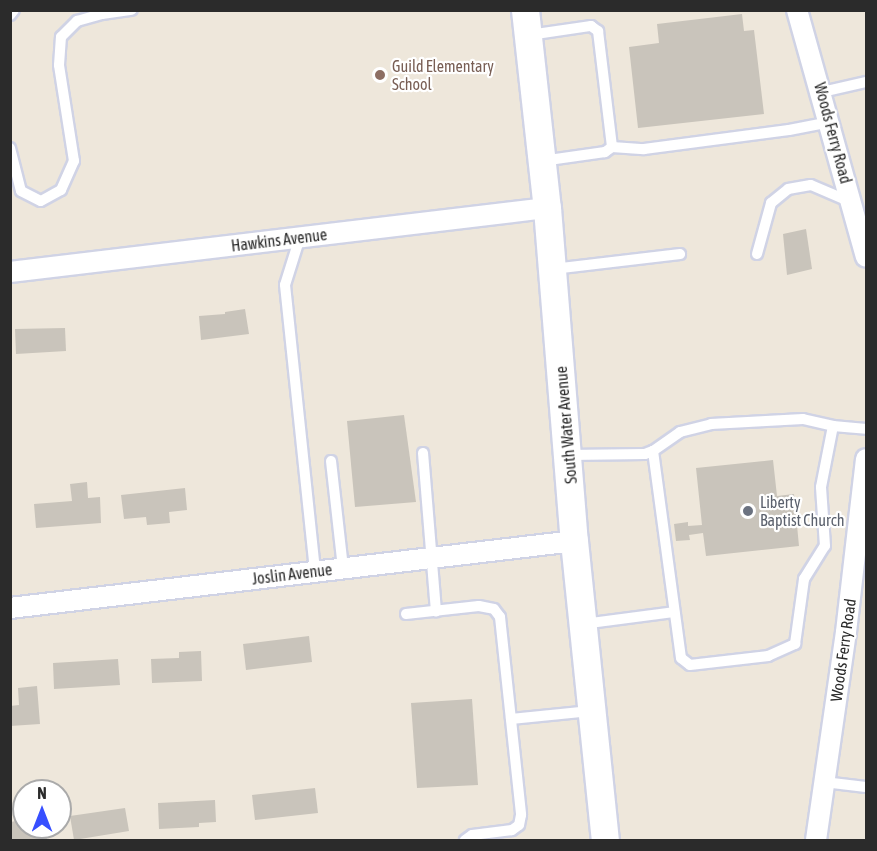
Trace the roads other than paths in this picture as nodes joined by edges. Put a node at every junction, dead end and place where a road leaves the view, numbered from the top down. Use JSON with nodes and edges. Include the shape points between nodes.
{"nodes":[{"id":1,"x":14,"y":10,"type":"edge"},
{"id":2,"x":132,"y":10,"type":"edge"},
{"id":3,"x":797,"y":10,"type":"edge"},
{"id":4,"x":10,"y":15,"type":"edge"},
{"id":5,"x":527,"y":23,"type":"edge"},
{"id":6,"x":867,"y":82,"type":"edge"},
{"id":7,"x":822,"y":92,"type":"junction"},
{"id":8,"x":830,"y":122,"type":"junction"},
{"id":9,"x":612,"y":147,"type":"junction"},
{"id":10,"x":10,"y":148,"type":"edge"},
{"id":11,"x":542,"y":161,"type":"junction"},
{"id":12,"x":852,"y":202,"type":"junction"},
{"id":13,"x":547,"y":208,"type":"junction"},
{"id":14,"x":300,"y":237,"type":"junction"},
{"id":15,"x":757,"y":254,"type":"dead end"},
{"id":16,"x":681,"y":255,"type":"dead end"},
{"id":17,"x":867,"y":257,"type":"edge"},
{"id":18,"x":552,"y":269,"type":"junction"},
{"id":19,"x":10,"y":272,"type":"edge"},
{"id":20,"x":833,"y":426,"type":"junction"},
{"id":21,"x":867,"y":429,"type":"edge"},
{"id":22,"x":653,"y":451,"type":"junction"},
{"id":23,"x":423,"y":453,"type":"dead end"},
{"id":24,"x":569,"y":455,"type":"junction"},
{"id":25,"x":867,"y":459,"type":"edge"},
{"id":26,"x":331,"y":461,"type":"dead end"},
{"id":27,"x":574,"y":541,"type":"junction"},
{"id":28,"x":430,"y":558,"type":"junction"},
{"id":29,"x":343,"y":568,"type":"junction"},
{"id":30,"x":315,"y":572,"type":"junction"},
{"id":31,"x":10,"y":608,"type":"edge"},
{"id":32,"x":436,"y":611,"type":"junction"},
{"id":33,"x":674,"y":612,"type":"junction"},
{"id":34,"x":406,"y":614,"type":"dead end"},
{"id":35,"x":583,"y":624,"type":"junction"},
{"id":36,"x":592,"y":711,"type":"junction"},
{"id":37,"x":511,"y":719,"type":"junction"},
{"id":38,"x":824,"y":782,"type":"junction"},
{"id":39,"x":867,"y":787,"type":"edge"},
{"id":40,"x":465,"y":840,"type":"edge"},
{"id":41,"x":605,"y":840,"type":"edge"},
{"id":42,"x":816,"y":840,"type":"edge"}],
"edges":[{"from":1,"to":4,"type":"lane"},
{"from":2,"to":10,"type":"lane","via":[[78,21],[61,37],[59,65],[74,161],[61,190],[41,201],[21,191]]},
{"from":3,"to":7,"type":"street","name":"Woods Ferry Road"},
{"from":5,"to":9,"type":"lane","via":[[591,26],[598,31]]},
{"from":5,"to":11,"type":"main road","name":"South Water Avenue"},
{"from":6,"to":7,"type":"lane"},
{"from":7,"to":8,"type":"street","name":"Woods Ferry Road"},
{"from":8,"to":9,"type":"lane","via":[[644,149]]},
{"from":8,"to":12,"type":"street","name":"Woods Ferry Road"},
{"from":9,"to":11,"type":"lane","via":[[604,152]]},
{"from":11,"to":13,"type":"main road","name":"South Water Avenue"},
{"from":12,"to":15,"type":"lane","via":[[811,185],[788,189],[771,203]]},
{"from":12,"to":17,"type":"street","name":"Woods Ferry Road"},
{"from":13,"to":14,"type":"street","name":"Hawkins Avenue"},
{"from":13,"to":18,"type":"main road","name":"South Water Avenue"},
{"from":14,"to":19,"type":"street","name":"Hawkins Avenue"},
{"from":14,"to":30,"type":"lane","via":[[285,285]]},
{"from":16,"to":18,"type":"lane"},
{"from":18,"to":24,"type":"main road","name":"South Water Avenue"},
{"from":20,"to":21,"type":"lane"},
{"from":20,"to":22,"type":"lane","via":[[803,419],[711,424],[680,432]]},
{"from":20,"to":33,"type":"lane","via":[[821,487],[825,546],[804,579],[795,644],[768,656],[690,665],[681,658]]},
{"from":22,"to":24,"type":"lane"},
{"from":22,"to":33,"type":"lane"},
{"from":23,"to":28,"type":"lane"},
{"from":24,"to":27,"type":"main road","name":"South Water Avenue"},
{"from":25,"to":38,"type":"street","name":"Woods Ferry Road"},
{"from":26,"to":29,"type":"lane"},
{"from":27,"to":28,"type":"street","name":"Joslin Avenue"},
{"from":27,"to":35,"type":"main road","name":"South Water Avenue"},
{"from":28,"to":29,"type":"street","name":"Joslin Avenue"},
{"from":28,"to":32,"type":"lane"},
{"from":29,"to":30,"type":"street","name":"Joslin Avenue"},
{"from":30,"to":31,"type":"street","name":"Joslin Avenue"},
{"from":32,"to":34,"type":"lane"},
{"from":32,"to":37,"type":"lane","via":[[479,606],[494,609],[500,617]]},
{"from":33,"to":35,"type":"lane"},
{"from":35,"to":36,"type":"main road","name":"South Water Avenue"},
{"from":36,"to":37,"type":"lane"},
{"from":36,"to":41,"type":"main road","name":"South Water Avenue"},
{"from":37,"to":40,"type":"lane","via":[[519,825]]},
{"from":38,"to":39,"type":"lane"},
{"from":38,"to":42,"type":"street","name":"Woods Ferry Road"}]}
